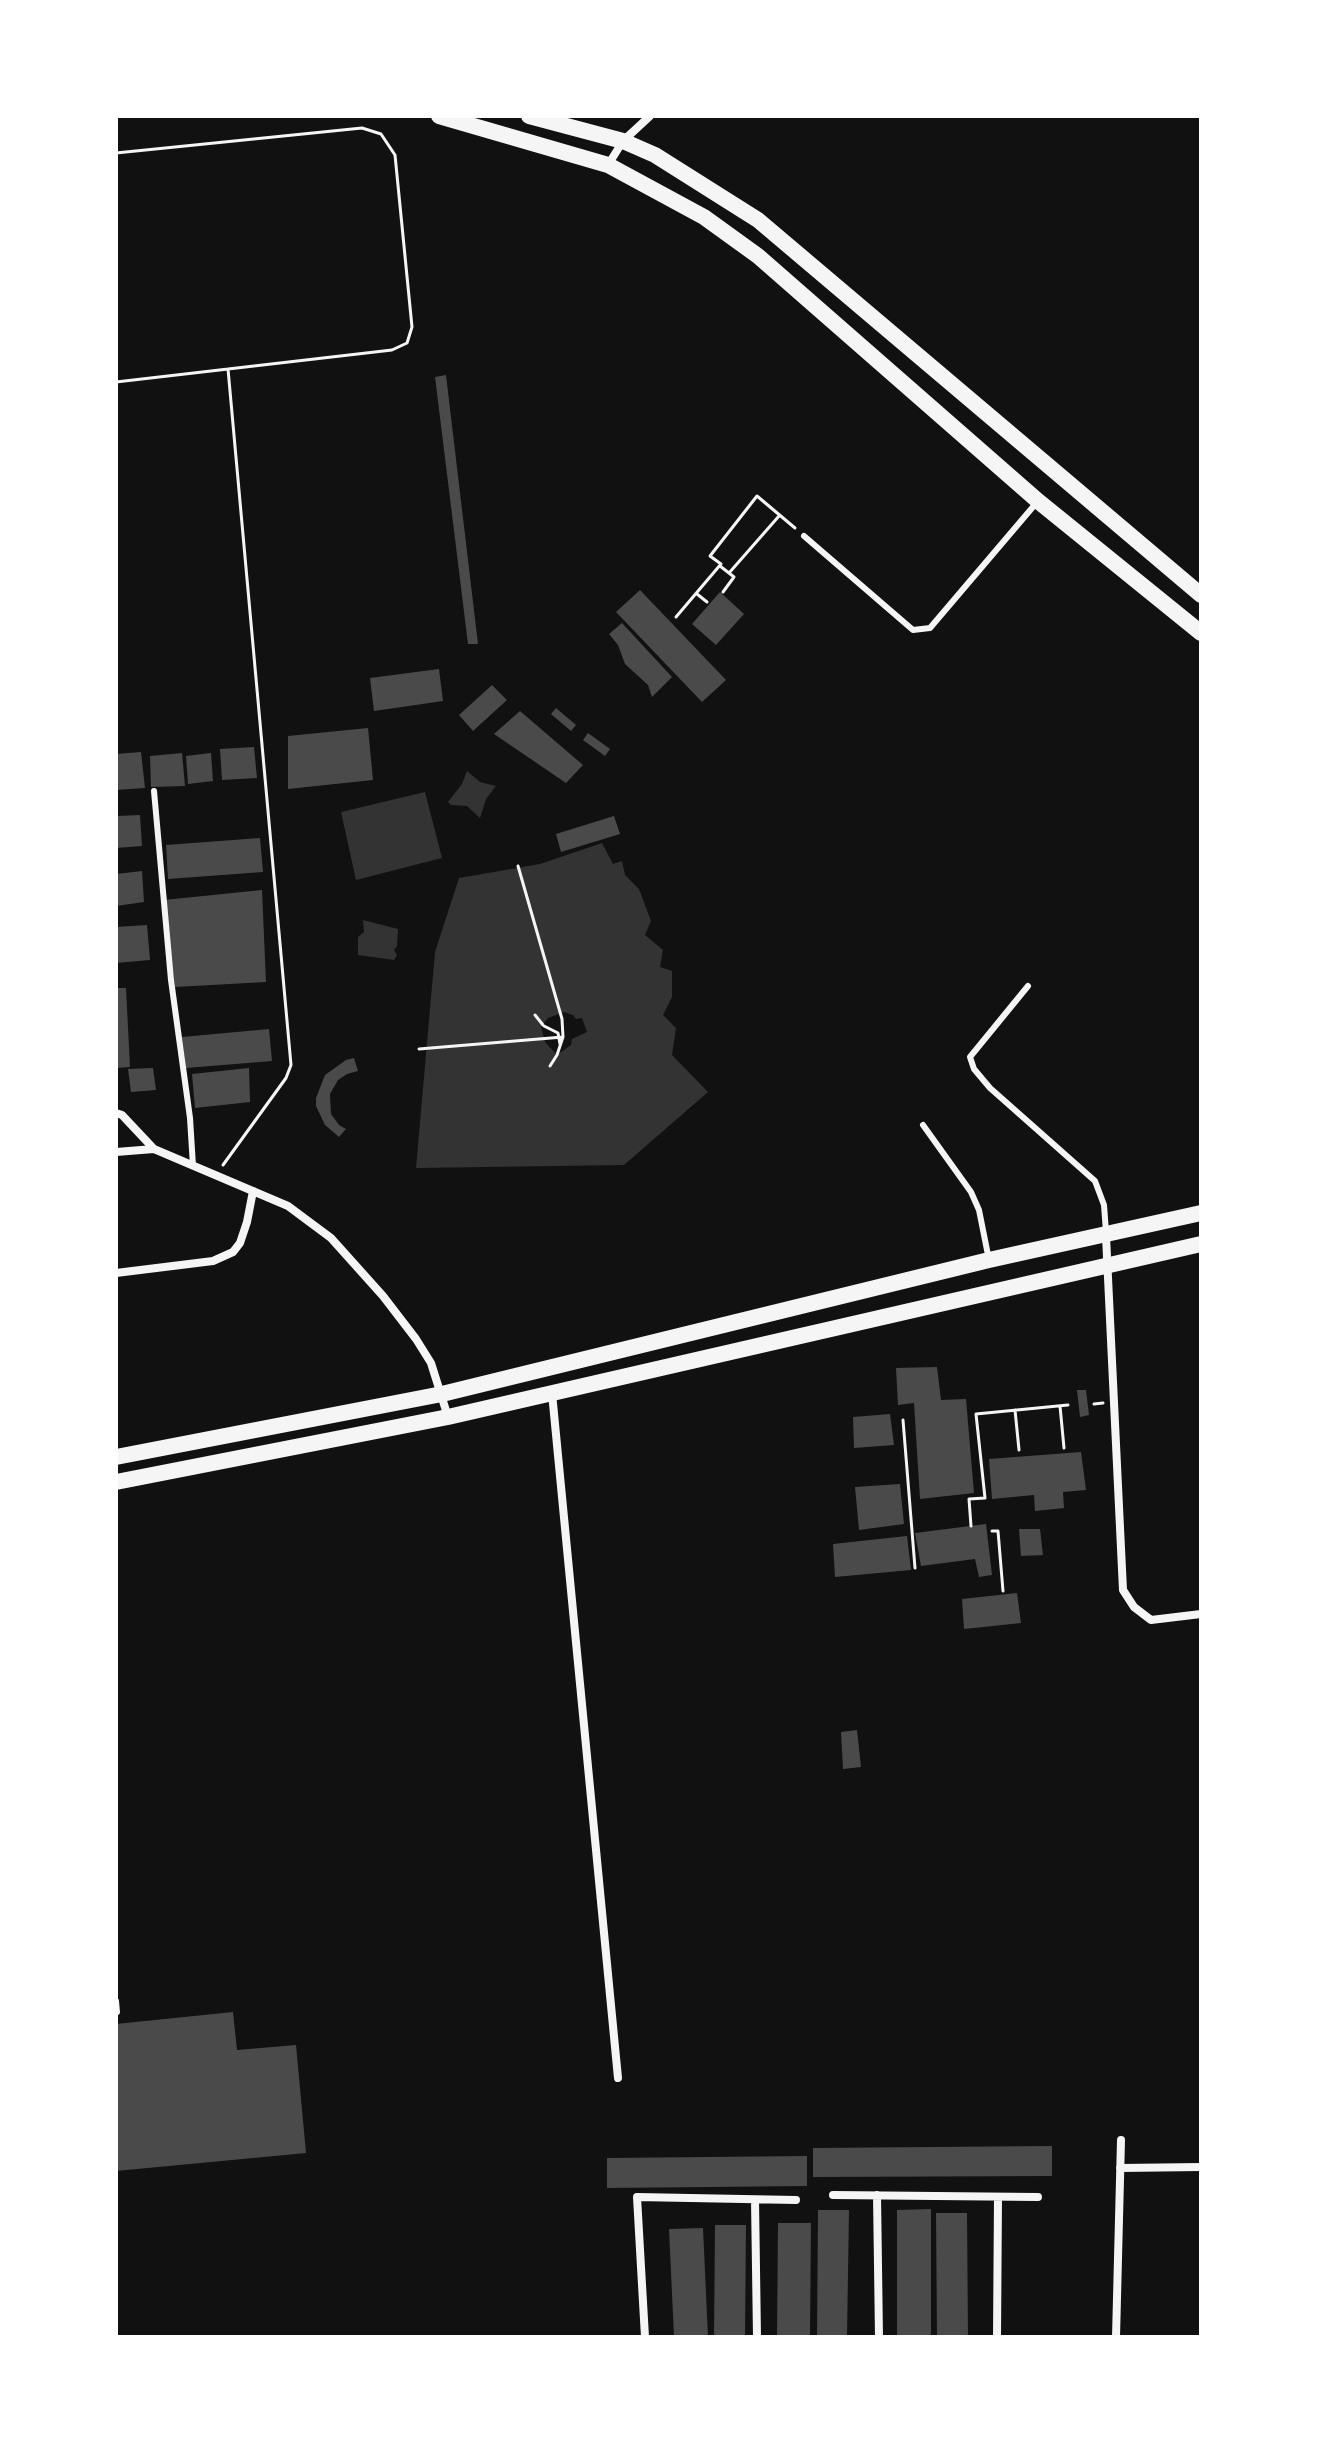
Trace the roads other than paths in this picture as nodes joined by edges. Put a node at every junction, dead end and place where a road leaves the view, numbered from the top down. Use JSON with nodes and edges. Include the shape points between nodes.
{"nodes":[{"id":1,"x":439,"y":116,"type":"edge"},
{"id":2,"x":529,"y":116,"type":"edge"},
{"id":3,"x":650,"y":116,"type":"edge"},
{"id":4,"x":623,"y":141,"type":"junction"},
{"id":5,"x":608,"y":165,"type":"junction"},
{"id":6,"x":1038,"y":501,"type":"junction"},
{"id":7,"x":804,"y":536,"type":"road end"},
{"id":8,"x":1201,"y":595,"type":"edge"},
{"id":9,"x":1201,"y":633,"type":"edge"},
{"id":10,"x":154,"y":791,"type":"dead end"},
{"id":11,"x":1028,"y":986,"type":"dead end"},
{"id":12,"x":116,"y":1113,"type":"edge"},
{"id":13,"x":923,"y":1125,"type":"dead end"},
{"id":14,"x":154,"y":1149,"type":"junction"},
{"id":15,"x":116,"y":1152,"type":"edge"},
{"id":16,"x":193,"y":1166,"type":"junction"},
{"id":17,"x":253,"y":1191,"type":"junction"},
{"id":18,"x":1201,"y":1213,"type":"edge"},
{"id":19,"x":1106,"y":1236,"type":"junction"},
{"id":20,"x":1201,"y":1244,"type":"edge"},
{"id":21,"x":989,"y":1260,"type":"junction"},
{"id":22,"x":1108,"y":1267,"type":"junction"},
{"id":23,"x":116,"y":1273,"type":"edge"},
{"id":24,"x":552,"y":1393,"type":"junction"},
{"id":25,"x":442,"y":1394,"type":"junction"},
{"id":26,"x":448,"y":1417,"type":"junction"},
{"id":27,"x":116,"y":1457,"type":"edge"},
{"id":28,"x":116,"y":1482,"type":"edge"},
{"id":29,"x":1201,"y":1614,"type":"edge"},
{"id":30,"x":116,"y":2001,"type":"edge"},
{"id":31,"x":117,"y":2012,"type":"edge"},
{"id":32,"x":618,"y":2078,"type":"dead end"},
{"id":33,"x":1121,"y":2140,"type":"dead end"},
{"id":34,"x":1201,"y":2167,"type":"edge"},
{"id":35,"x":1120,"y":2168,"type":"junction"},
{"id":36,"x":833,"y":2195,"type":"dead end"},
{"id":37,"x":877,"y":2195,"type":"junction"},
{"id":38,"x":998,"y":2197,"type":"junction"},
{"id":39,"x":1038,"y":2197,"type":"dead end"},
{"id":40,"x":755,"y":2200,"type":"junction"},
{"id":41,"x":796,"y":2200,"type":"dead end"},
{"id":42,"x":645,"y":2337,"type":"edge"},
{"id":43,"x":757,"y":2337,"type":"edge"},
{"id":44,"x":879,"y":2337,"type":"edge"},
{"id":45,"x":997,"y":2337,"type":"edge"},
{"id":46,"x":1116,"y":2337,"type":"edge"}],
"edges":[{"from":1,"to":5,"type":"main road"},
{"from":2,"to":4,"type":"main road"},
{"from":3,"to":4,"type":"street"},
{"from":4,"to":5,"type":"street"},
{"from":4,"to":8,"type":"main road","via":[[684,171],[758,220]]},
{"from":5,"to":6,"type":"main road","via":[[704,217],[758,256]]},
{"from":6,"to":7,"type":"lane","via":[[930,628],[913,630]]},
{"from":6,"to":9,"type":"main road"},
{"from":10,"to":16,"type":"lane"},
{"from":11,"to":19,"type":"lane","via":[[970,1057],[990,1088],[1095,1181],[1104,1205]]},
{"from":12,"to":14,"type":"street"},
{"from":13,"to":21,"type":"lane","via":[[971,1192]]},
{"from":14,"to":15,"type":"street"},
{"from":14,"to":16,"type":"street"},
{"from":16,"to":17,"type":"street"},
{"from":17,"to":23,"type":"street","via":[[233,1252],[213,1261]]},
{"from":17,"to":25,"type":"street","via":[[288,1206],[331,1238],[416,1339]]},
{"from":18,"to":19,"type":"main road"},
{"from":19,"to":21,"type":"main road"},
{"from":19,"to":22,"type":"street"},
{"from":20,"to":22,"type":"main road"},
{"from":21,"to":25,"type":"main road"},
{"from":22,"to":24,"type":"main road"},
{"from":22,"to":29,"type":"street","via":[[1123,1590],[1151,1620]]},
{"from":24,"to":26,"type":"main road"},
{"from":24,"to":32,"type":"street"},
{"from":25,"to":26,"type":"street"},
{"from":25,"to":27,"type":"main road"},
{"from":26,"to":28,"type":"main road"},
{"from":30,"to":31,"type":"lane"},
{"from":33,"to":35,"type":"street"},
{"from":34,"to":35,"type":"street"},
{"from":35,"to":46,"type":"street"},
{"from":36,"to":37,"type":"street"},
{"from":37,"to":38,"type":"street"},
{"from":37,"to":44,"type":"street"},
{"from":38,"to":39,"type":"street"},
{"from":38,"to":45,"type":"street"},
{"from":40,"to":41,"type":"street"},
{"from":40,"to":42,"type":"street","via":[[637,2197]]},
{"from":40,"to":43,"type":"street"}]}
